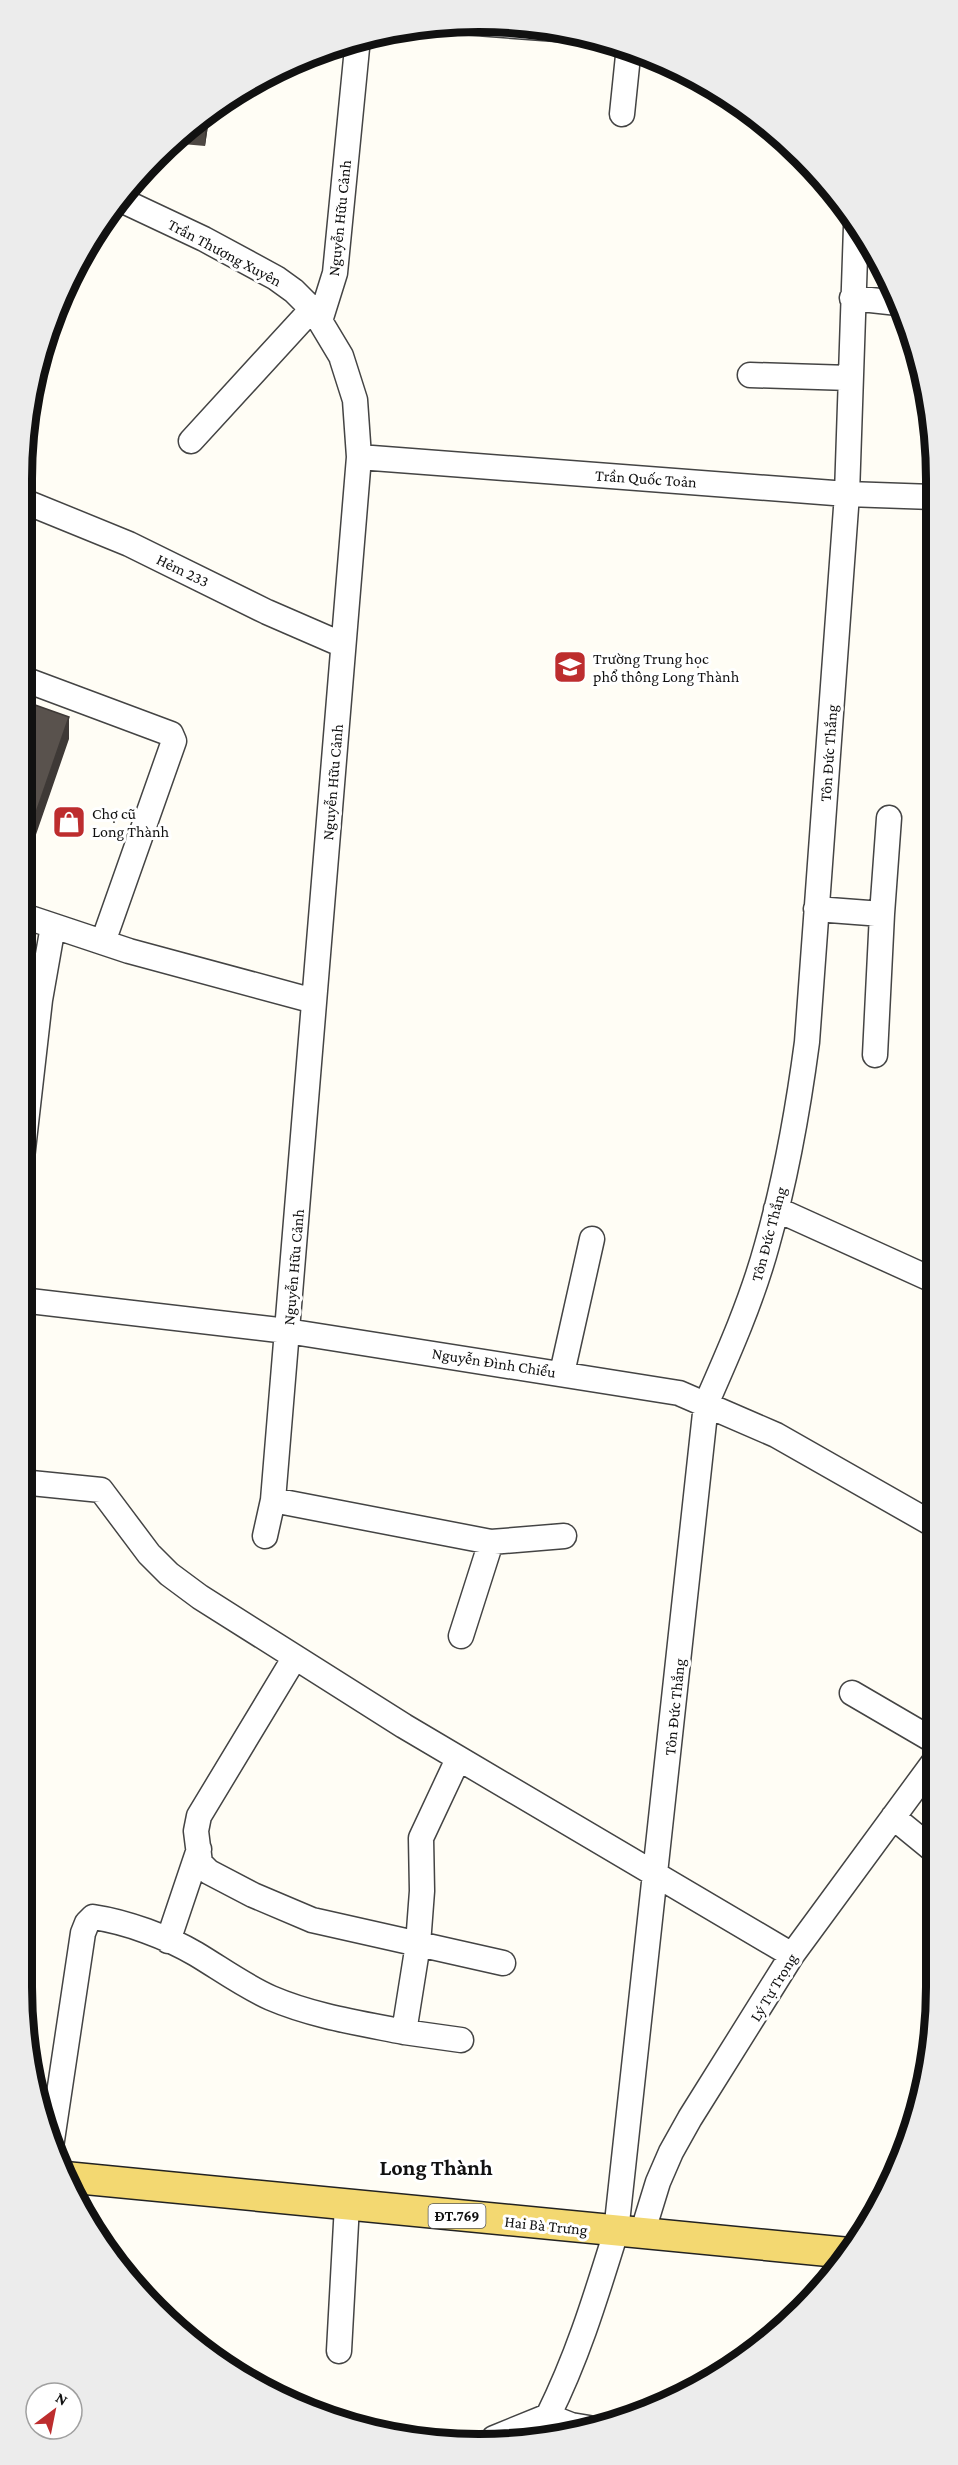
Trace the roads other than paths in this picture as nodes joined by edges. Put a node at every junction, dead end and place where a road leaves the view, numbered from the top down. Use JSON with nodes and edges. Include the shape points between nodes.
{"nodes":[{"id":1,"x":357,"y":49,"type":"edge"},
{"id":2,"x":627,"y":57,"type":"edge"},
{"id":3,"x":622,"y":114,"type":"dead end"},
{"id":4,"x":127,"y":203,"type":"edge"},
{"id":5,"x":855,"y":237,"type":"edge"},
{"id":6,"x":852,"y":298,"type":"junction"},
{"id":7,"x":889,"y":302,"type":"edge"},
{"id":8,"x":316,"y":315,"type":"junction"},
{"id":9,"x":750,"y":375,"type":"dead end"},
{"id":10,"x":850,"y":378,"type":"junction"},
{"id":11,"x":191,"y":441,"type":"dead end"},
{"id":12,"x":359,"y":457,"type":"junction"},
{"id":13,"x":847,"y":494,"type":"junction"},
{"id":14,"x":926,"y":497,"type":"edge"},
{"id":15,"x":32,"y":504,"type":"edge"},
{"id":16,"x":343,"y":645,"type":"junction"},
{"id":17,"x":32,"y":682,"type":"edge"},
{"id":18,"x":889,"y":818,"type":"dead end"},
{"id":19,"x":816,"y":909,"type":"junction"},
{"id":20,"x":882,"y":914,"type":"junction"},
{"id":21,"x":32,"y":919,"type":"edge"},
{"id":22,"x":53,"y":926,"type":"junction"},
{"id":23,"x":103,"y":942,"type":"junction"},
{"id":24,"x":315,"y":1001,"type":"junction"},
{"id":25,"x":876,"y":1055,"type":"dead end"},
{"id":26,"x":32,"y":1070,"type":"edge"},
{"id":27,"x":776,"y":1209,"type":"junction"},
{"id":28,"x":592,"y":1239,"type":"dead end"},
{"id":29,"x":926,"y":1277,"type":"edge"},
{"id":30,"x":32,"y":1301,"type":"edge"},
{"id":31,"x":287,"y":1331,"type":"junction"},
{"id":32,"x":562,"y":1373,"type":"junction"},
{"id":33,"x":706,"y":1404,"type":"junction"},
{"id":34,"x":32,"y":1483,"type":"edge"},
{"id":35,"x":273,"y":1500,"type":"junction"},
{"id":36,"x":926,"y":1520,"type":"edge"},
{"id":37,"x":265,"y":1536,"type":"dead end"},
{"id":38,"x":564,"y":1536,"type":"dead end"},
{"id":39,"x":491,"y":1542,"type":"junction"},
{"id":40,"x":461,"y":1636,"type":"dead end"},
{"id":41,"x":296,"y":1657,"type":"junction"},
{"id":42,"x":852,"y":1694,"type":"dead end"},
{"id":43,"x":926,"y":1737,"type":"edge"},
{"id":44,"x":458,"y":1759,"type":"junction"},
{"id":45,"x":926,"y":1772,"type":"edge"},
{"id":46,"x":893,"y":1817,"type":"junction"},
{"id":47,"x":926,"y":1844,"type":"edge"},
{"id":48,"x":199,"y":1849,"type":"junction"},
{"id":49,"x":656,"y":1874,"type":"junction"},
{"id":50,"x":168,"y":1941,"type":"junction"},
{"id":51,"x":418,"y":1944,"type":"junction"},
{"id":52,"x":792,"y":1955,"type":"junction"},
{"id":53,"x":503,"y":1963,"type":"dead end"},
{"id":54,"x":404,"y":2032,"type":"junction"},
{"id":55,"x":461,"y":2040,"type":"dead end"},
{"id":56,"x":54,"y":2127,"type":"edge"},
{"id":57,"x":75,"y":2178,"type":"edge"},
{"id":58,"x":347,"y":2205,"type":"junction"},
{"id":59,"x":629,"y":2233,"type":"junction"},
{"id":60,"x":838,"y":2252,"type":"edge"},
{"id":61,"x":339,"y":2351,"type":"dead end"},
{"id":62,"x":548,"y":2416,"type":"junction"},
{"id":63,"x":569,"y":2424,"type":"edge"},
{"id":64,"x":506,"y":2433,"type":"edge"}],
"edges":[{"from":1,"to":8,"type":"street","name":"Nguyễn Hữu Cảnh","via":[[335,273]]},
{"from":2,"to":3,"type":"street"},
{"from":4,"to":8,"type":"street","name":"Trần Thượng Xuyên","via":[[276,278]]},
{"from":5,"to":6,"type":"street","name":"Tôn Đức Thắng"},
{"from":6,"to":7,"type":"street"},
{"from":6,"to":10,"type":"street","name":"Tôn Đức Thắng"},
{"from":8,"to":11,"type":"street"},
{"from":8,"to":12,"type":"street","name":"Nguyễn Hữu Cảnh","via":[[341,356],[355,400]]},
{"from":9,"to":10,"type":"street"},
{"from":10,"to":13,"type":"street","name":"Tôn Đức Thắng"},
{"from":12,"to":13,"type":"street","name":"Trần Quốc Toản"},
{"from":12,"to":16,"type":"street","name":"Nguyễn Hữu Cảnh"},
{"from":13,"to":14,"type":"street","name":"Trần Quốc Toản"},
{"from":13,"to":19,"type":"street","name":"Tôn Đức Thắng"},
{"from":15,"to":16,"type":"street","name":"Hẻm 233","via":[[129,544]]},
{"from":16,"to":24,"type":"street","name":"Nguyễn Hữu Cảnh"},
{"from":17,"to":23,"type":"street","via":[[171,734],[174,741]]},
{"from":18,"to":20,"type":"street"},
{"from":19,"to":20,"type":"street"},
{"from":19,"to":27,"type":"street","name":"Tôn Đức Thắng","via":[[807,1042],[797,1114]]},
{"from":20,"to":25,"type":"street"},
{"from":21,"to":22,"type":"street"},
{"from":22,"to":23,"type":"street"},
{"from":22,"to":26,"type":"street"},
{"from":23,"to":24,"type":"street"},
{"from":24,"to":31,"type":"street","name":"Nguyễn Hữu Cảnh"},
{"from":27,"to":29,"type":"street"},
{"from":27,"to":33,"type":"street","name":"Tôn Đức Thắng","via":[[737,1334]]},
{"from":28,"to":32,"type":"street"},
{"from":30,"to":31,"type":"street","name":"Nguyễn Đình Chiểu"},
{"from":31,"to":32,"type":"street","name":"Nguyễn Đình Chiểu"},
{"from":31,"to":35,"type":"street","name":"Nguyễn Hữu Cảnh"},
{"from":32,"to":33,"type":"street","name":"Nguyễn Đình Chiểu","via":[[658,1388]]},
{"from":33,"to":36,"type":"street","name":"Nguyễn Đình Chiểu","via":[[776,1435]]},
{"from":33,"to":49,"type":"street","name":"Tôn Đức Thắng"},
{"from":34,"to":41,"type":"street","via":[[101,1490],[169,1574]]},
{"from":35,"to":37,"type":"street","name":"Nguyễn Hữu Cảnh"},
{"from":35,"to":39,"type":"street"},
{"from":38,"to":39,"type":"street"},
{"from":39,"to":40,"type":"street"},
{"from":41,"to":44,"type":"street"},
{"from":41,"to":48,"type":"street","via":[[199,1816]]},
{"from":42,"to":43,"type":"street"},
{"from":44,"to":49,"type":"street"},
{"from":44,"to":51,"type":"street","via":[[421,1838]]},
{"from":45,"to":46,"type":"street","name":"Lý Tự Trọng"},
{"from":46,"to":47,"type":"street"},
{"from":46,"to":52,"type":"street","name":"Lý Tự Trọng"},
{"from":48,"to":50,"type":"street"},
{"from":48,"to":51,"type":"street","via":[[200,1863],[208,1872],[253,1895],[312,1920]]},
{"from":49,"to":52,"type":"street"},
{"from":49,"to":59,"type":"street","name":"Tôn Đức Thắng"},
{"from":50,"to":54,"type":"street","via":[[270,1998],[309,2012]]},
{"from":50,"to":56,"type":"street","via":[[100,1918],[93,1917],[87,1923]]},
{"from":51,"to":53,"type":"street"},
{"from":51,"to":54,"type":"street"},
{"from":52,"to":59,"type":"street","name":"Lý Tự Trọng","via":[[670,2152]]},
{"from":54,"to":55,"type":"street"},
{"from":57,"to":58,"type":"main road","name":"Hai Bà Trưng","number":"ĐT.769"},
{"from":58,"to":59,"type":"main road","name":"Hai Bà Trưng","number":"ĐT.769"},
{"from":58,"to":61,"type":"street"},
{"from":59,"to":60,"type":"main road","name":"Hai Bà Trưng","number":"ĐT.769"},
{"from":59,"to":62,"type":"street","name":"Lý Tự Trọng"},
{"from":62,"to":63,"type":"street"},
{"from":62,"to":64,"type":"street"}]}
